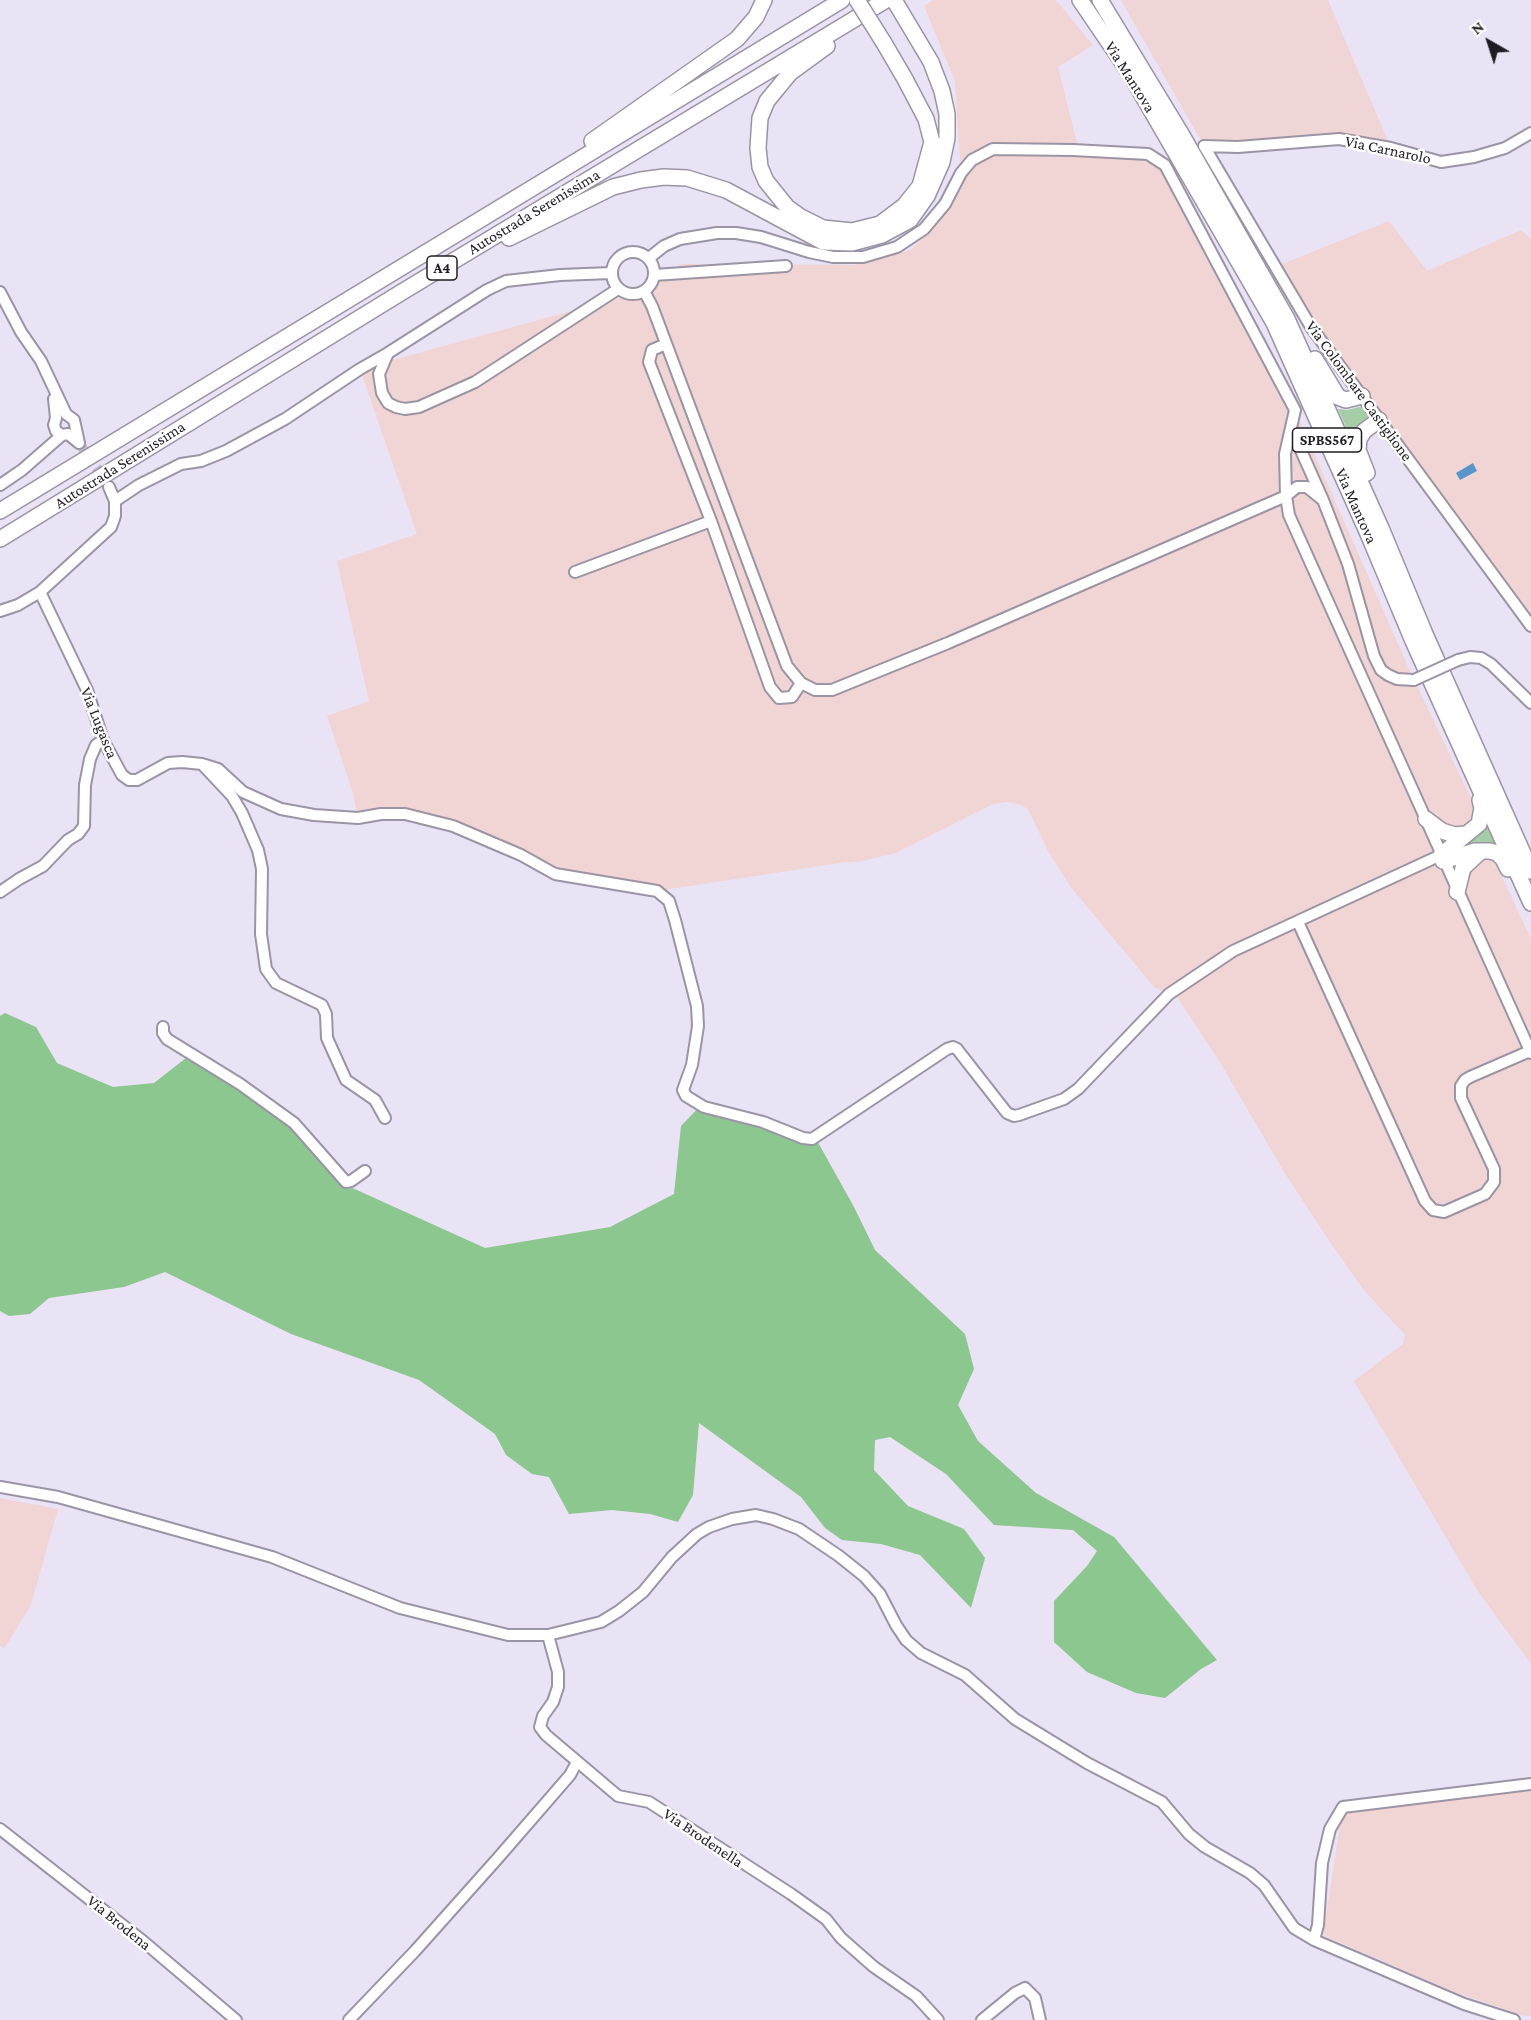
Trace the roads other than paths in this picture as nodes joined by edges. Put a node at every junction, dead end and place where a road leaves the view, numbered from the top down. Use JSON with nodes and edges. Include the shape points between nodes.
{"nodes":[{"id":1,"x":764,"y":0,"type":"edge"},
{"id":2,"x":842,"y":0,"type":"edge"},
{"id":3,"x":857,"y":0,"type":"edge"},
{"id":4,"x":887,"y":0,"type":"edge"},
{"id":5,"x":894,"y":0,"type":"edge"},
{"id":6,"x":1080,"y":0,"type":"edge"},
{"id":7,"x":1100,"y":0,"type":"edge"},
{"id":8,"x":1531,"y":133,"type":"edge"},
{"id":9,"x":1204,"y":146,"type":"joint"},
{"id":10,"x":504,"y":205,"type":"junction"},
{"id":11,"x":648,"y":258,"type":"junction"},
{"id":12,"x":786,"y":266,"type":"dead end"},
{"id":13,"x":611,"y":273,"type":"junction"},
{"id":14,"x":654,"y":275,"type":"junction"},
{"id":15,"x":618,"y":288,"type":"junction"},
{"id":16,"x":644,"y":291,"type":"junction"},
{"id":17,"x":0,"y":292,"type":"edge"},
{"id":18,"x":402,"y":292,"type":"junction"},
{"id":19,"x":1287,"y":319,"type":"junction"},
{"id":20,"x":666,"y":344,"type":"junction"},
{"id":21,"x":388,"y":353,"type":"junction"},
{"id":22,"x":1362,"y":396,"type":"junction"},
{"id":23,"x":1379,"y":420,"type":"junction"},
{"id":24,"x":1291,"y":428,"type":"junction"},
{"id":25,"x":1286,"y":449,"type":"junction"},
{"id":26,"x":1308,"y":465,"type":"junction"},
{"id":27,"x":0,"y":484,"type":"edge"},
{"id":28,"x":109,"y":487,"type":"tunnel mouth"},
{"id":29,"x":1286,"y":496,"type":"junction"},
{"id":30,"x":1323,"y":500,"type":"junction"},
{"id":31,"x":116,"y":501,"type":"junction"},
{"id":32,"x":0,"y":511,"type":"edge"},
{"id":33,"x":711,"y":521,"type":"junction"},
{"id":34,"x":1381,"y":528,"type":"junction"},
{"id":35,"x":0,"y":539,"type":"edge"},
{"id":36,"x":575,"y":572,"type":"dead end"},
{"id":37,"x":40,"y":592,"type":"junction"},
{"id":38,"x":0,"y":611,"type":"edge"},
{"id":39,"x":1531,"y":626,"type":"edge"},
{"id":40,"x":801,"y":683,"type":"junction"},
{"id":41,"x":1531,"y":703,"type":"edge"},
{"id":42,"x":103,"y":740,"type":"junction"},
{"id":43,"x":202,"y":764,"type":"junction"},
{"id":44,"x":1478,"y":788,"type":"junction"},
{"id":45,"x":1426,"y":819,"type":"junction"},
{"id":46,"x":1465,"y":834,"type":"junction"},
{"id":47,"x":1482,"y":851,"type":"junction"},
{"id":48,"x":1442,"y":858,"type":"junction"},
{"id":49,"x":1531,"y":871,"type":"edge"},
{"id":50,"x":0,"y":892,"type":"edge"},
{"id":51,"x":1457,"y":892,"type":"junction"},
{"id":52,"x":1530,"y":900,"type":"edge"},
{"id":53,"x":1298,"y":922,"type":"junction"},
{"id":54,"x":163,"y":1027,"type":"dead end"},
{"id":55,"x":1531,"y":1052,"type":"edge"},
{"id":56,"x":385,"y":1118,"type":"dead end"},
{"id":57,"x":365,"y":1171,"type":"dead end"},
{"id":58,"x":0,"y":1487,"type":"edge"},
{"id":59,"x":548,"y":1635,"type":"junction"},
{"id":60,"x":577,"y":1762,"type":"junction"},
{"id":61,"x":1531,"y":1784,"type":"edge"},
{"id":62,"x":0,"y":1829,"type":"edge"},
{"id":63,"x":1314,"y":1940,"type":"junction"},
{"id":64,"x":236,"y":2020,"type":"edge"},
{"id":65,"x":349,"y":2020,"type":"edge"},
{"id":66,"x":938,"y":2020,"type":"edge"},
{"id":67,"x":982,"y":2020,"type":"edge"},
{"id":68,"x":1040,"y":2020,"type":"edge"},
{"id":69,"x":1514,"y":2020,"type":"edge"}],
"edges":[{"from":1,"to":10,"type":"highway","via":[[756,17],[736,39]]},
{"from":2,"to":10,"type":"highway","name":"Autostrada Serenissima","number":"A4"},
{"from":3,"to":4,"type":"highway","bridge":true,"via":[[884,43],[905,79],[926,119],[932,142],[920,186],[904,206],[880,224],[852,231],[823,228],[787,207],[760,167],[760,118],[767,101],[790,73]]},
{"from":4,"to":18,"type":"highway","name":"Autostrada Serenissima","number":"A4"},
{"from":5,"to":18,"type":"highway","via":[[931,62],[947,114],[942,162],[927,196],[910,220],[882,235],[852,243],[823,242],[726,190],[687,178],[641,180],[585,200]]},
{"from":6,"to":44,"type":"highway","name":"Via Mantova","number":"SPBS567","via":[[1134,81],[1279,333]]},
{"from":7,"to":19,"type":"highway","name":"Via Mantova","number":"SPBS567"},
{"from":8,"to":9,"type":"street","name":"Via Carnarolo","via":[[1505,148],[1441,162],[1339,139]]},
{"from":9,"to":22,"type":"street","name":"Via Colombare Castiglione","via":[[1311,327]]},
{"from":10,"to":32,"type":"highway","name":"Autostrada Serenissima","number":"A4"},
{"from":11,"to":13,"type":"street","via":[[636,251],[622,254]]},
{"from":11,"to":14,"type":"street"},
{"from":11,"to":24,"type":"street","via":[[680,239],[726,233],[760,237],[833,257],[863,257],[897,247],[924,229],[972,160],[993,149],[1148,154],[1165,165],[1295,410]]},
{"from":12,"to":14,"type":"street"},
{"from":13,"to":15,"type":"street"},
{"from":13,"to":21,"type":"street","via":[[506,281]]},
{"from":14,"to":16,"type":"street"},
{"from":15,"to":16,"type":"street","via":[[630,294]]},
{"from":15,"to":21,"type":"street","via":[[475,382],[419,407],[396,407],[382,393],[380,374]]},
{"from":16,"to":20,"type":"street"},
{"from":17,"to":27,"type":"street","via":[[40,361],[64,426],[22,470]]},
{"from":18,"to":35,"type":"highway","name":"Autostrada Serenissima","number":"A4"},
{"from":19,"to":22,"type":"highway","via":[[1338,397],[1346,400]]},
{"from":19,"to":34,"type":"highway","name":"Via Mantova","number":"SPBS567"},
{"from":20,"to":33,"type":"street","via":[[652,350],[649,362]]},
{"from":20,"to":40,"type":"street","via":[[787,666]]},
{"from":21,"to":31,"type":"street","via":[[285,419],[226,451],[181,464]]},
{"from":22,"to":23,"type":"street","name":"Via Colombare Castiglione"},
{"from":23,"to":34,"type":"highway","via":[[1364,431],[1358,450]]},
{"from":23,"to":39,"type":"street","name":"Via Colombare Castiglione"},
{"from":24,"to":25,"type":"street"},
{"from":24,"to":26,"type":"street"},
{"from":25,"to":26,"type":"street"},
{"from":25,"to":29,"type":"street"},
{"from":26,"to":30,"type":"street"},
{"from":28,"to":31,"type":"street"},
{"from":29,"to":30,"type":"street","via":[[1297,487],[1307,487]]},
{"from":29,"to":40,"type":"street","via":[[832,690],[815,690]]},
{"from":29,"to":45,"type":"street","via":[[1289,515]]},
{"from":30,"to":41,"type":"street","bridge":true,"via":[[1381,670],[1398,679],[1414,680],[1458,660],[1480,658]]},
{"from":31,"to":37,"type":"street","via":[[111,527]]},
{"from":33,"to":36,"type":"street"},
{"from":33,"to":40,"type":"street","via":[[770,687],[779,698],[792,697]]},
{"from":34,"to":49,"type":"highway","name":"Via Mantova","number":"SPBS567"},
{"from":37,"to":38,"type":"street"},
{"from":37,"to":42,"type":"street","name":"Via Lugasca","via":[[87,690]]},
{"from":42,"to":43,"type":"street","name":"Via Lugasca","via":[[122,775],[129,780],[137,780],[168,763]]},
{"from":42,"to":50,"type":"street","via":[[90,759],[84,826],[43,866]]},
{"from":43,"to":53,"type":"street","via":[[218,769],[243,792],[281,809],[358,818],[405,814],[453,826],[555,874],[657,891],[669,902],[697,1006],[692,1065],[683,1090],[686,1096],[704,1107],[763,1122],[803,1138],[812,1139],[953,1047],[1007,1113],[1019,1115],[1064,1099],[1169,994],[1233,951]]},
{"from":43,"to":56,"type":"street","via":[[232,796],[258,850],[266,969],[276,983],[322,1005],[327,1038],[346,1080],[375,1100]]},
{"from":44,"to":46,"type":"highway","via":[[1481,819]]},
{"from":44,"to":52,"type":"highway","name":"Via Mantova","number":"SPBS567"},
{"from":45,"to":46,"type":"highway","via":[[1442,831]]},
{"from":45,"to":48,"type":"street"},
{"from":46,"to":48,"type":"highway"},
{"from":47,"to":48,"type":"highway"},
{"from":47,"to":51,"type":"highway","via":[[1463,868]]},
{"from":47,"to":52,"type":"highway","via":[[1497,853],[1503,859],[1520,891]]},
{"from":48,"to":51,"type":"street"},
{"from":48,"to":53,"type":"street"},
{"from":51,"to":55,"type":"street"},
{"from":53,"to":55,"type":"street","via":[[1425,1201],[1433,1210],[1444,1212],[1485,1194],[1494,1182],[1494,1169],[1461,1098],[1461,1086],[1470,1077]]},
{"from":54,"to":57,"type":"street","via":[[167,1039],[294,1123],[346,1182]]},
{"from":58,"to":59,"type":"street","via":[[58,1497],[272,1557],[400,1608],[508,1635]]},
{"from":59,"to":60,"type":"street","name":"Via Brodenella","via":[[558,1687],[540,1727]]},
{"from":59,"to":63,"type":"street","via":[[601,1622],[619,1611],[643,1592],[686,1544],[710,1527],[756,1515],[799,1529],[864,1576],[880,1594],[906,1640],[921,1653],[965,1675],[1015,1719],[1162,1802],[1189,1834],[1264,1885],[1294,1928]]},
{"from":60,"to":65,"type":"street","via":[[491,1866]]},
{"from":60,"to":66,"type":"street","name":"Via Brodenella","via":[[618,1796],[649,1802],[826,1919],[841,1938],[916,1996]]},
{"from":61,"to":63,"type":"street","via":[[1343,1807],[1330,1829],[1322,1863]]},
{"from":62,"to":64,"type":"street","name":"Via Brodena"},
{"from":63,"to":69,"type":"street","via":[[1464,2004]]},
{"from":67,"to":68,"type":"street","via":[[1026,1988],[1035,1998]]}]}
